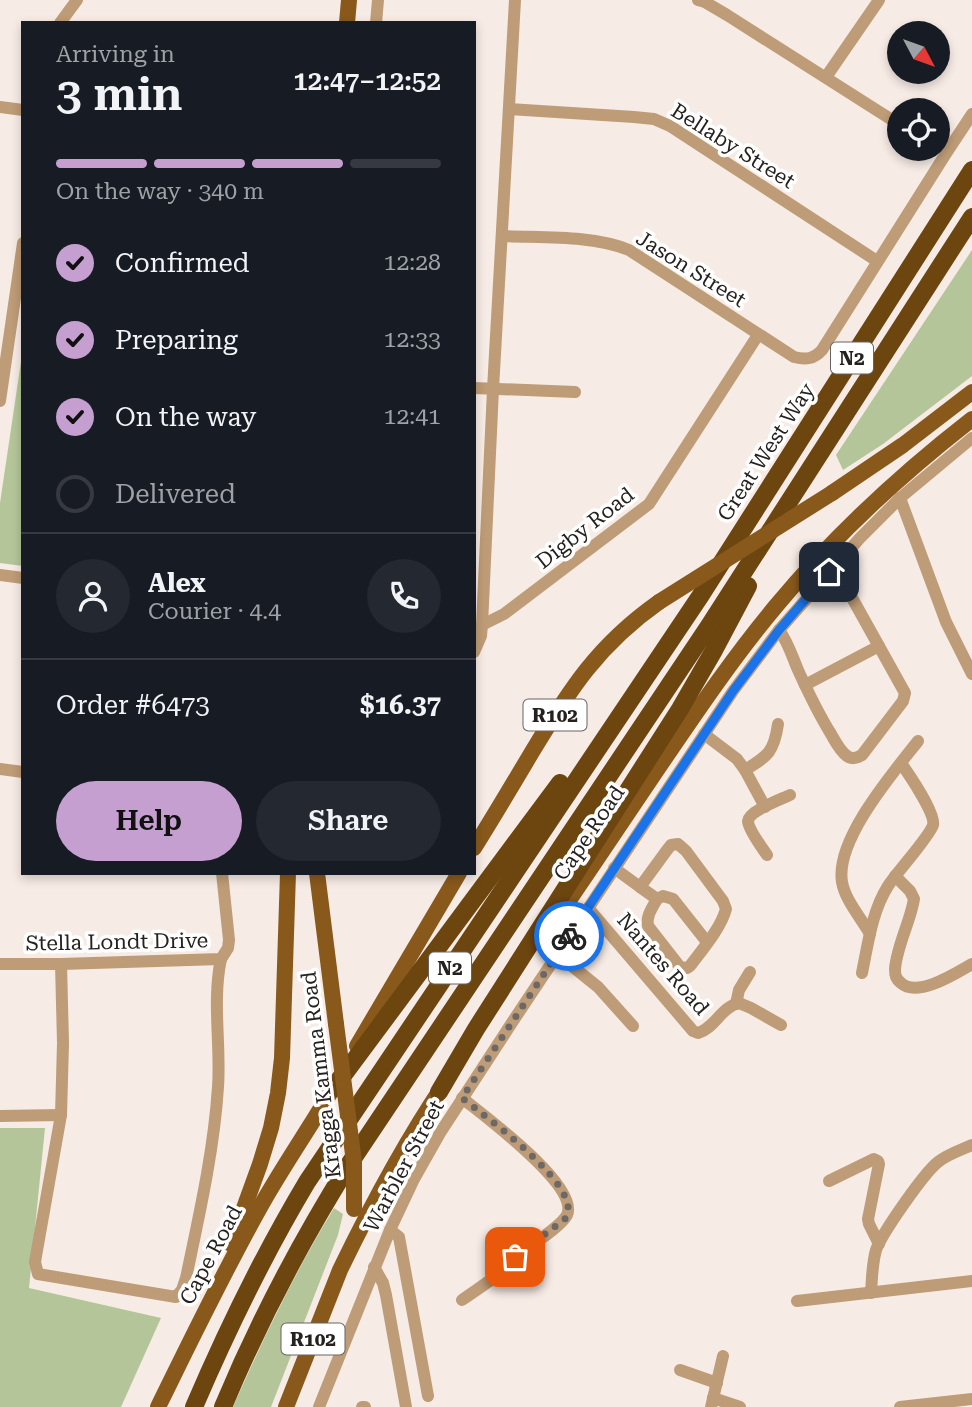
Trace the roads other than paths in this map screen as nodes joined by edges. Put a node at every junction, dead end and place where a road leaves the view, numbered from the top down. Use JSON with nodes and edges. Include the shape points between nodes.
{"nodes":[{"id":1,"x":76,"y":0,"type":"edge"},
{"id":2,"x":340,"y":0,"type":"edge"},
{"id":3,"x":349,"y":0,"type":"edge"},
{"id":4,"x":378,"y":0,"type":"edge"},
{"id":5,"x":514,"y":0,"type":"edge"},
{"id":6,"x":698,"y":0,"type":"edge"},
{"id":7,"x":879,"y":0,"type":"edge"},
{"id":8,"x":61,"y":21,"type":"edge"},
{"id":9,"x":338,"y":21,"type":"edge"},
{"id":10,"x":347,"y":21,"type":"edge"},
{"id":11,"x":376,"y":21,"type":"edge"},
{"id":12,"x":825,"y":77,"type":"junction"},
{"id":13,"x":0,"y":107,"type":"edge"},
{"id":14,"x":509,"y":109,"type":"junction"},
{"id":15,"x":21,"y":110,"type":"edge"},
{"id":16,"x":972,"y":114,"type":"edge"},
{"id":17,"x":887,"y":117,"type":"edge"},
{"id":18,"x":950,"y":140,"type":"edge"},
{"id":19,"x":935,"y":161,"type":"edge"},
{"id":20,"x":972,"y":170,"type":"edge"},
{"id":21,"x":972,"y":217,"type":"edge"},
{"id":22,"x":502,"y":236,"type":"junction"},
{"id":23,"x":877,"y":261,"type":"junction"},
{"id":24,"x":21,"y":265,"type":"edge"},
{"id":25,"x":18,"y":299,"type":"edge"},
{"id":26,"x":758,"y":335,"type":"junction"},
{"id":27,"x":808,"y":359,"type":"joint"},
{"id":28,"x":476,"y":388,"type":"edge"},
{"id":29,"x":492,"y":389,"type":"junction"},
{"id":30,"x":575,"y":392,"type":"dead end"},
{"id":31,"x":972,"y":392,"type":"edge"},
{"id":32,"x":0,"y":401,"type":"edge"},
{"id":33,"x":972,"y":419,"type":"edge"},
{"id":34,"x":972,"y":438,"type":"edge"},
{"id":35,"x":798,"y":489,"type":"junction"},
{"id":36,"x":900,"y":498,"type":"junction"},
{"id":37,"x":733,"y":545,"type":"junction"},
{"id":38,"x":829,"y":572,"type":"junction"},
{"id":39,"x":0,"y":575,"type":"edge"},
{"id":40,"x":21,"y":578,"type":"edge"},
{"id":41,"x":482,"y":625,"type":"junction"},
{"id":42,"x":779,"y":630,"type":"junction"},
{"id":43,"x":878,"y":646,"type":"junction"},
{"id":44,"x":476,"y":647,"type":"edge"},
{"id":45,"x":972,"y":674,"type":"edge"},
{"id":46,"x":805,"y":685,"type":"junction"},
{"id":47,"x":779,"y":724,"type":"dead end"},
{"id":48,"x":704,"y":734,"type":"junction"},
{"id":49,"x":918,"y":741,"type":"dead end"},
{"id":50,"x":901,"y":763,"type":"junction"},
{"id":51,"x":0,"y":769,"type":"edge"},
{"id":52,"x":745,"y":770,"type":"junction"},
{"id":53,"x":21,"y":772,"type":"edge"},
{"id":54,"x":790,"y":795,"type":"dead end"},
{"id":55,"x":765,"y":807,"type":"junction"},
{"id":56,"x":476,"y":845,"type":"edge"},
{"id":57,"x":767,"y":855,"type":"dead end"},
{"id":58,"x":614,"y":868,"type":"junction"},
{"id":59,"x":222,"y":875,"type":"edge"},
{"id":60,"x":288,"y":875,"type":"edge"},
{"id":61,"x":317,"y":875,"type":"edge"},
{"id":62,"x":458,"y":875,"type":"edge"},
{"id":63,"x":895,"y":876,"type":"junction"},
{"id":64,"x":640,"y":887,"type":"junction"},
{"id":65,"x":657,"y":899,"type":"junction"},
{"id":66,"x":588,"y":908,"type":"junction"},
{"id":67,"x":870,"y":934,"type":"junction"},
{"id":68,"x":707,"y":942,"type":"junction"},
{"id":69,"x":224,"y":954,"type":"junction"},
{"id":70,"x":557,"y":954,"type":"junction"},
{"id":71,"x":0,"y":964,"type":"edge"},
{"id":72,"x":61,"y":964,"type":"junction"},
{"id":73,"x":972,"y":964,"type":"edge"},
{"id":74,"x":750,"y":972,"type":"dead end"},
{"id":75,"x":862,"y":973,"type":"dead end"},
{"id":76,"x":736,"y":1004,"type":"junction"},
{"id":77,"x":781,"y":1025,"type":"dead end"},
{"id":78,"x":633,"y":1026,"type":"dead end"},
{"id":79,"x":333,"y":1088,"type":"junction"},
{"id":80,"x":439,"y":1092,"type":"junction"},
{"id":81,"x":462,"y":1098,"type":"junction"},
{"id":82,"x":61,"y":1115,"type":"junction"},
{"id":83,"x":0,"y":1116,"type":"edge"},
{"id":84,"x":972,"y":1145,"type":"edge"},
{"id":85,"x":829,"y":1181,"type":"dead end"},
{"id":86,"x":390,"y":1230,"type":"junction"},
{"id":87,"x":879,"y":1244,"type":"junction"},
{"id":88,"x":374,"y":1267,"type":"junction"},
{"id":89,"x":340,"y":1270,"type":"junction"},
{"id":90,"x":972,"y":1281,"type":"edge"},
{"id":91,"x":871,"y":1293,"type":"junction"},
{"id":92,"x":462,"y":1300,"type":"dead end"},
{"id":93,"x":797,"y":1301,"type":"dead end"},
{"id":94,"x":208,"y":1305,"type":"junction"},
{"id":95,"x":723,"y":1356,"type":"dead end"},
{"id":96,"x":680,"y":1370,"type":"dead end"},
{"id":97,"x":716,"y":1383,"type":"junction"},
{"id":98,"x":428,"y":1396,"type":"dead end"},
{"id":99,"x":972,"y":1399,"type":"edge"},
{"id":100,"x":712,"y":1402,"type":"edge"},
{"id":101,"x":733,"y":1406,"type":"edge"},
{"id":102,"x":158,"y":1407,"type":"edge"},
{"id":103,"x":194,"y":1407,"type":"edge"},
{"id":104,"x":223,"y":1407,"type":"edge"},
{"id":105,"x":286,"y":1407,"type":"edge"},
{"id":106,"x":318,"y":1407,"type":"edge"},
{"id":107,"x":406,"y":1407,"type":"edge"},
{"id":108,"x":900,"y":1407,"type":"edge"}],
"edges":[{"from":1,"to":8,"type":"street"},
{"from":2,"to":9,"type":"main road"},
{"from":3,"to":10,"type":"main road"},
{"from":4,"to":11,"type":"street"},
{"from":5,"to":14,"type":"street"},
{"from":6,"to":12,"type":"street"},
{"from":7,"to":12,"type":"street"},
{"from":12,"to":17,"type":"street"},
{"from":13,"to":15,"type":"street"},
{"from":14,"to":22,"type":"street"},
{"from":14,"to":23,"type":"street","name":"Bellaby Street","via":[[654,119]]},
{"from":16,"to":18,"type":"street","name":"Great West Way"},
{"from":19,"to":23,"type":"street","name":"Great West Way"},
{"from":20,"to":37,"type":"highway","name":"Great West Way","number":"N2"},
{"from":21,"to":35,"type":"highway","number":"N2"},
{"from":22,"to":26,"type":"street","name":"Jason Street","via":[[575,240],[629,250]]},
{"from":22,"to":29,"type":"street"},
{"from":23,"to":27,"type":"street","name":"Great West Way","via":[[822,350]]},
{"from":24,"to":25,"type":"street"},
{"from":25,"to":32,"type":"street"},
{"from":26,"to":27,"type":"street","name":"Jason Street","via":[[794,357]]},
{"from":26,"to":41,"type":"street","name":"Digby Road","via":[[649,504],[504,614]]},
{"from":28,"to":29,"type":"street"},
{"from":29,"to":30,"type":"street"},
{"from":29,"to":41,"type":"street"},
{"from":31,"to":56,"type":"main road","number":"R102","bridge":true,"via":[[903,445],[659,602],[615,637],[559,708]]},
{"from":33,"to":80,"type":"main road","name":"Cape Road","number":"R102","via":[[851,523],[754,633]]},
{"from":34,"to":36,"type":"street","name":"Warbler Street"},
{"from":35,"to":80,"type":"highway","via":[[680,709]]},
{"from":35,"to":104,"type":"highway","number":"N2","via":[[348,1166],[284,1278]]},
{"from":36,"to":38,"type":"street","name":"Warbler Street"},
{"from":36,"to":45,"type":"street","via":[[946,622]]},
{"from":37,"to":79,"type":"highway"},
{"from":37,"to":103,"type":"highway","number":"N2","via":[[307,1182],[244,1295]]},
{"from":38,"to":42,"type":"street","name":"Warbler Street"},
{"from":38,"to":43,"type":"street","via":[[848,591]]},
{"from":39,"to":40,"type":"street"},
{"from":41,"to":44,"type":"street"},
{"from":42,"to":46,"type":"street"},
{"from":42,"to":48,"type":"street","name":"Warbler Street"},
{"from":43,"to":46,"type":"street"},
{"from":43,"to":46,"type":"street","via":[[905,697],[859,757],[850,758],[842,751]]},
{"from":47,"to":52,"type":"street","via":[[768,755]]},
{"from":48,"to":52,"type":"street","via":[[737,758]]},
{"from":48,"to":58,"type":"street","name":"Warbler Street"},
{"from":49,"to":50,"type":"street"},
{"from":50,"to":63,"type":"street","via":[[927,805],[933,824]]},
{"from":50,"to":67,"type":"street","via":[[867,811],[843,859],[843,885]]},
{"from":51,"to":53,"type":"street"},
{"from":52,"to":55,"type":"street"},
{"from":54,"to":55,"type":"street"},
{"from":55,"to":57,"type":"street","via":[[751,815],[748,823]]},
{"from":58,"to":64,"type":"street"},
{"from":58,"to":66,"type":"street","name":"Warbler Street"},
{"from":59,"to":69,"type":"street","via":[[229,931]]},
{"from":60,"to":94,"type":"main road","name":"Kragga Kamma Road","via":[[282,1058],[276,1105],[256,1176]]},
{"from":61,"to":89,"type":"main road","name":"Kragga Kamma Road","bridge":true,"via":[[355,1162],[354,1209]]},
{"from":62,"to":79,"type":"main road","name":"Cape Road"},
{"from":63,"to":67,"type":"street","via":[[880,900]]},
{"from":63,"to":73,"type":"street","via":[[914,899],[895,975],[911,988],[941,982]]},
{"from":64,"to":65,"type":"street"},
{"from":64,"to":68,"type":"street","via":[[667,850],[675,844],[682,846],[725,906],[723,919]]},
{"from":65,"to":68,"type":"street","via":[[673,899]]},
{"from":65,"to":68,"type":"street","via":[[648,926],[680,967],[690,966]]},
{"from":66,"to":70,"type":"street","name":"Warbler Street"},
{"from":66,"to":76,"type":"street","name":"Nantes Road","via":[[694,1031],[705,1031]]},
{"from":67,"to":75,"type":"street"},
{"from":69,"to":72,"type":"street","name":"Stella Londt Drive"},
{"from":69,"to":82,"type":"street","via":[[217,978],[217,1103],[192,1251],[184,1285],[176,1297],[38,1273],[35,1262]]},
{"from":70,"to":78,"type":"street","via":[[598,987]]},
{"from":70,"to":81,"type":"street","name":"Warbler Street"},
{"from":71,"to":72,"type":"street","name":"Stella Londt Drive"},
{"from":72,"to":82,"type":"street"},
{"from":74,"to":76,"type":"street"},
{"from":76,"to":77,"type":"street","name":"Nantes Road"},
{"from":79,"to":94,"type":"main road","name":"Cape Road","via":[[264,1200]]},
{"from":80,"to":89,"type":"main road","name":"Cape Road","number":"R102"},
{"from":81,"to":86,"type":"street","name":"Warbler Street"},
{"from":81,"to":92,"type":"street","via":[[554,1178],[568,1211],[558,1225]]},
{"from":82,"to":83,"type":"street"},
{"from":84,"to":87,"type":"street","via":[[933,1166]]},
{"from":85,"to":87,"type":"street","via":[[878,1161],[868,1219]]},
{"from":86,"to":88,"type":"street","name":"Warbler Street"},
{"from":86,"to":98,"type":"street","via":[[400,1237]]},
{"from":87,"to":91,"type":"street"},
{"from":88,"to":106,"type":"street","name":"Warbler Street"},
{"from":88,"to":107,"type":"street","via":[[386,1295]]},
{"from":89,"to":105,"type":"main road","name":"Cape Road","number":"R102"},
{"from":90,"to":91,"type":"street"},
{"from":91,"to":93,"type":"street"},
{"from":94,"to":102,"type":"main road","name":"Cape Road"},
{"from":95,"to":97,"type":"street"},
{"from":96,"to":97,"type":"street"},
{"from":97,"to":100,"type":"street"},
{"from":99,"to":108,"type":"street"},
{"from":100,"to":101,"type":"street"}]}
